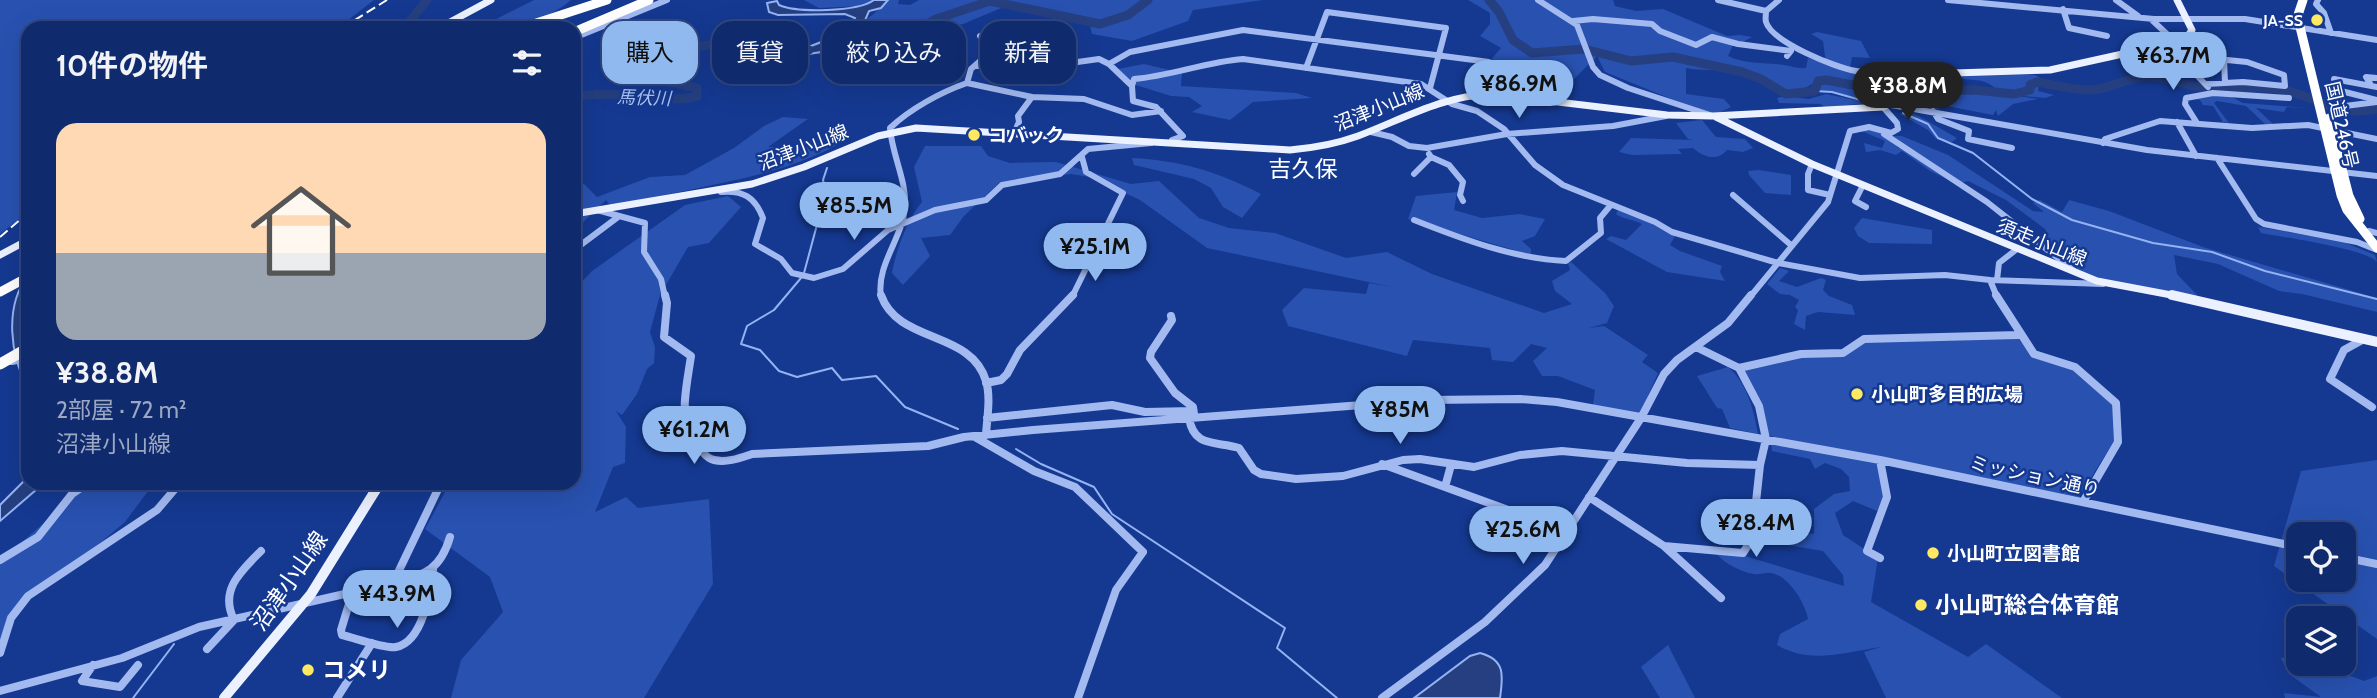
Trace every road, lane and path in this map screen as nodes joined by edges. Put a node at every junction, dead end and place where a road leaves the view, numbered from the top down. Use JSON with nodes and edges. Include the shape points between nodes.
{"nodes":[{"id":1,"x":491,"y":0,"type":"edge"},
{"id":2,"x":607,"y":0,"type":"edge"},
{"id":3,"x":649,"y":0,"type":"edge"},
{"id":4,"x":667,"y":0,"type":"edge"},
{"id":5,"x":1538,"y":0,"type":"edge"},
{"id":6,"x":1718,"y":0,"type":"edge"},
{"id":7,"x":1779,"y":0,"type":"edge"},
{"id":8,"x":1948,"y":0,"type":"edge"},
{"id":9,"x":2116,"y":0,"type":"edge"},
{"id":10,"x":2177,"y":0,"type":"edge"},
{"id":11,"x":2303,"y":0,"type":"edge"},
{"id":12,"x":2312,"y":0,"type":"edge"},
{"id":13,"x":2318,"y":0,"type":"edge"},
{"id":14,"x":2011,"y":3,"type":"edge"},
{"id":15,"x":2063,"y":9,"type":"junction"},
{"id":16,"x":1766,"y":11,"type":"junction"},
{"id":17,"x":2139,"y":17,"type":"junction"},
{"id":18,"x":2151,"y":19,"type":"junction"},
{"id":19,"x":452,"y":21,"type":"edge"},
{"id":20,"x":542,"y":21,"type":"edge"},
{"id":21,"x":1573,"y":21,"type":"junction"},
{"id":22,"x":2190,"y":21,"type":"junction"},
{"id":23,"x":2304,"y":28,"type":"junction"},
{"id":24,"x":581,"y":29,"type":"edge"},
{"id":25,"x":2331,"y":33,"type":"junction"},
{"id":26,"x":581,"y":35,"type":"edge"},
{"id":27,"x":2107,"y":36,"type":"dead end"},
{"id":28,"x":1316,"y":39,"type":"junction"},
{"id":29,"x":2377,"y":40,"type":"edge"},
{"id":30,"x":2177,"y":42,"type":"junction"},
{"id":31,"x":1800,"y":50,"type":"junction"},
{"id":32,"x":1439,"y":55,"type":"junction"},
{"id":33,"x":2188,"y":56,"type":"junction"},
{"id":34,"x":2224,"y":60,"type":"junction"},
{"id":35,"x":980,"y":61,"type":"edge"},
{"id":36,"x":1109,"y":64,"type":"junction"},
{"id":37,"x":2255,"y":65,"type":"junction"},
{"id":38,"x":975,"y":66,"type":"junction"},
{"id":39,"x":1306,"y":68,"type":"junction"},
{"id":40,"x":1910,"y":78,"type":"junction"},
{"id":41,"x":2377,"y":78,"type":"edge"},
{"id":42,"x":2254,"y":82,"type":"junction"},
{"id":43,"x":967,"y":83,"type":"junction"},
{"id":44,"x":2225,"y":83,"type":"junction"},
{"id":45,"x":1132,"y":86,"type":"junction"},
{"id":46,"x":2374,"y":86,"type":"edge"},
{"id":47,"x":1430,"y":88,"type":"junction"},
{"id":48,"x":2210,"y":89,"type":"junction"},
{"id":49,"x":2337,"y":90,"type":"junction"},
{"id":50,"x":1032,"y":97,"type":"junction"},
{"id":51,"x":2289,"y":98,"type":"dead end"},
{"id":52,"x":1444,"y":99,"type":"junction"},
{"id":53,"x":1536,"y":101,"type":"junction"},
{"id":54,"x":2377,"y":101,"type":"edge"},
{"id":55,"x":1887,"y":106,"type":"junction"},
{"id":56,"x":1161,"y":111,"type":"junction"},
{"id":57,"x":1933,"y":111,"type":"junction"},
{"id":58,"x":1670,"y":116,"type":"junction"},
{"id":59,"x":1713,"y":116,"type":"junction"},
{"id":60,"x":2177,"y":122,"type":"junction"},
{"id":61,"x":2197,"y":123,"type":"junction"},
{"id":62,"x":2328,"y":128,"type":"junction"},
{"id":63,"x":890,"y":132,"type":"junction"},
{"id":64,"x":1371,"y":132,"type":"junction"},
{"id":65,"x":1881,"y":132,"type":"junction"},
{"id":66,"x":1014,"y":133,"type":"junction"},
{"id":67,"x":1507,"y":134,"type":"junction"},
{"id":68,"x":2377,"y":139,"type":"edge"},
{"id":69,"x":1129,"y":142,"type":"junction"},
{"id":70,"x":2103,"y":143,"type":"junction"},
{"id":71,"x":1151,"y":144,"type":"junction"},
{"id":72,"x":1427,"y":148,"type":"junction"},
{"id":73,"x":2012,"y":148,"type":"dead end"},
{"id":74,"x":2196,"y":156,"type":"junction"},
{"id":75,"x":1082,"y":157,"type":"junction"},
{"id":76,"x":1431,"y":157,"type":"junction"},
{"id":77,"x":2217,"y":158,"type":"junction"},
{"id":78,"x":1812,"y":164,"type":"junction"},
{"id":79,"x":2338,"y":170,"type":"junction"},
{"id":80,"x":1413,"y":174,"type":"dead end"},
{"id":81,"x":1837,"y":174,"type":"junction"},
{"id":82,"x":2377,"y":176,"type":"edge"},
{"id":83,"x":1863,"y":185,"type":"junction"},
{"id":84,"x":702,"y":192,"type":"junction"},
{"id":85,"x":1733,"y":195,"type":"dead end"},
{"id":86,"x":1830,"y":195,"type":"junction"},
{"id":87,"x":1463,"y":201,"type":"dead end"},
{"id":88,"x":1610,"y":206,"type":"junction"},
{"id":89,"x":1866,"y":207,"type":"dead end"},
{"id":90,"x":597,"y":210,"type":"junction"},
{"id":91,"x":581,"y":213,"type":"edge"},
{"id":92,"x":618,"y":217,"type":"junction"},
{"id":93,"x":1414,"y":220,"type":"dead end"},
{"id":94,"x":902,"y":224,"type":"junction"},
{"id":95,"x":2373,"y":232,"type":"edge"},
{"id":96,"x":2377,"y":240,"type":"edge"},
{"id":97,"x":21,"y":244,"type":"edge"},
{"id":98,"x":581,"y":245,"type":"edge"},
{"id":99,"x":1792,"y":246,"type":"junction"},
{"id":100,"x":2017,"y":248,"type":"junction"},
{"id":101,"x":2377,"y":249,"type":"edge"},
{"id":102,"x":0,"y":255,"type":"edge"},
{"id":103,"x":1778,"y":263,"type":"junction"},
{"id":104,"x":2079,"y":274,"type":"junction"},
{"id":105,"x":1994,"y":280,"type":"junction"},
{"id":106,"x":21,"y":281,"type":"edge"},
{"id":107,"x":2111,"y":285,"type":"junction"},
{"id":108,"x":0,"y":292,"type":"edge"},
{"id":109,"x":1171,"y":316,"type":"dead end"},
{"id":110,"x":2020,"y":335,"type":"junction"},
{"id":111,"x":2365,"y":339,"type":"junction"},
{"id":112,"x":2377,"y":342,"type":"edge"},
{"id":113,"x":21,"y":347,"type":"edge"},
{"id":114,"x":1696,"y":347,"type":"junction"},
{"id":115,"x":21,"y":352,"type":"edge"},
{"id":116,"x":21,"y":358,"type":"edge"},
{"id":117,"x":3,"y":362,"type":"edge"},
{"id":118,"x":1739,"y":368,"type":"junction"},
{"id":119,"x":986,"y":383,"type":"junction"},
{"id":120,"x":2372,"y":407,"type":"dead end"},
{"id":121,"x":1192,"y":415,"type":"junction"},
{"id":122,"x":987,"y":418,"type":"junction"},
{"id":123,"x":1641,"y":418,"type":"junction"},
{"id":124,"x":986,"y":435,"type":"junction"},
{"id":125,"x":974,"y":437,"type":"junction"},
{"id":126,"x":1766,"y":439,"type":"junction"},
{"id":127,"x":1617,"y":456,"type":"junction"},
{"id":128,"x":1880,"y":460,"type":"junction"},
{"id":129,"x":1382,"y":464,"type":"junction"},
{"id":130,"x":1451,"y":465,"type":"junction"},
{"id":131,"x":1759,"y":466,"type":"junction"},
{"id":132,"x":1445,"y":487,"type":"junction"},
{"id":133,"x":74,"y":490,"type":"edge"},
{"id":134,"x":174,"y":490,"type":"edge"},
{"id":135,"x":376,"y":490,"type":"edge"},
{"id":136,"x":438,"y":490,"type":"edge"},
{"id":137,"x":1589,"y":497,"type":"junction"},
{"id":138,"x":2083,"y":502,"type":"junction"},
{"id":139,"x":1566,"y":531,"type":"junction"},
{"id":140,"x":450,"y":537,"type":"dead end"},
{"id":141,"x":2286,"y":544,"type":"edge"},
{"id":142,"x":1664,"y":546,"type":"junction"},
{"id":143,"x":261,"y":551,"type":"dead end"},
{"id":144,"x":1880,"y":558,"type":"dead end"},
{"id":145,"x":0,"y":560,"type":"edge"},
{"id":146,"x":2356,"y":560,"type":"edge"},
{"id":147,"x":2377,"y":564,"type":"edge"},
{"id":148,"x":433,"y":569,"type":"junction"},
{"id":149,"x":393,"y":583,"type":"junction"},
{"id":150,"x":352,"y":594,"type":"junction"},
{"id":151,"x":1721,"y":598,"type":"dead end"},
{"id":152,"x":303,"y":603,"type":"junction"},
{"id":153,"x":234,"y":620,"type":"junction"},
{"id":154,"x":372,"y":643,"type":"junction"},
{"id":155,"x":207,"y":649,"type":"dead end"},
{"id":156,"x":0,"y":653,"type":"edge"},
{"id":157,"x":93,"y":665,"type":"junction"},
{"id":158,"x":138,"y":665,"type":"dead end"},
{"id":159,"x":0,"y":691,"type":"edge"},
{"id":160,"x":224,"y":698,"type":"edge"},
{"id":161,"x":337,"y":698,"type":"edge"},
{"id":162,"x":1078,"y":698,"type":"edge"},
{"id":163,"x":1382,"y":698,"type":"edge"}],
"edges":[{"from":1,"to":19,"type":"main road"},
{"from":2,"to":20,"type":"highway"},
{"from":3,"to":24,"type":"highway"},
{"from":4,"to":26,"type":"street"},
{"from":5,"to":21,"type":"street"},
{"from":6,"to":16,"type":"street"},
{"from":7,"to":16,"type":"street"},
{"from":8,"to":14,"type":"street"},
{"from":9,"to":17,"type":"street"},
{"from":10,"to":22,"type":"main road"},
{"from":11,"to":23,"type":"highway","name":"国道246号","via":[[2298,15]]},
{"from":12,"to":23,"type":"highway","name":"国道246号"},
{"from":13,"to":25,"type":"street"},
{"from":14,"to":15,"type":"street"},
{"from":15,"to":17,"type":"street"},
{"from":15,"to":27,"type":"street","via":[[2069,28]]},
{"from":16,"to":31,"type":"street","via":[[1771,29]]},
{"from":17,"to":18,"type":"street"},
{"from":18,"to":22,"type":"street"},
{"from":18,"to":30,"type":"street"},
{"from":21,"to":31,"type":"street","via":[[1652,24],[1696,44],[1712,37],[1789,54]]},
{"from":21,"to":59,"type":"street","via":[[1584,36],[1593,67],[1608,80]]},
{"from":22,"to":23,"type":"street","via":[[2239,19]]},
{"from":22,"to":30,"type":"main road","via":[[2190,34]]},
{"from":23,"to":25,"type":"street"},
{"from":23,"to":62,"type":"highway","name":"国道246号"},
{"from":25,"to":29,"type":"street"},
{"from":28,"to":32,"type":"street"},
{"from":28,"to":32,"type":"street","via":[[1327,12],[1446,28]]},
{"from":28,"to":36,"type":"street","via":[[1228,31],[1130,52]]},
{"from":28,"to":39,"type":"street"},
{"from":30,"to":33,"type":"street"},
{"from":30,"to":40,"type":"main road","via":[[2050,70],[1934,73]]},
{"from":31,"to":40,"type":"street","via":[[1854,71]]},
{"from":32,"to":47,"type":"street"},
{"from":32,"to":53,"type":"street","via":[[1499,66]]},
{"from":33,"to":34,"type":"street"},
{"from":33,"to":48,"type":"street","via":[[2185,63]]},
{"from":34,"to":37,"type":"street"},
{"from":34,"to":44,"type":"street"},
{"from":35,"to":38,"type":"street"},
{"from":36,"to":38,"type":"street","via":[[1099,59]]},
{"from":36,"to":45,"type":"street"},
{"from":37,"to":42,"type":"street"},
{"from":37,"to":42,"type":"street","via":[[2283,74],[2285,86]]},
{"from":38,"to":43,"type":"street"},
{"from":39,"to":45,"type":"street","via":[[1227,59],[1159,77],[1139,77]]},
{"from":39,"to":47,"type":"street"},
{"from":40,"to":55,"type":"main road"},
{"from":41,"to":46,"type":"street","via":[[2366,77]]},
{"from":42,"to":44,"type":"street"},
{"from":43,"to":50,"type":"street"},
{"from":43,"to":63,"type":"street","via":[[902,117]]},
{"from":44,"to":48,"type":"street"},
{"from":45,"to":56,"type":"street","via":[[1133,101]]},
{"from":46,"to":49,"type":"street","via":[[2334,79]]},
{"from":47,"to":52,"type":"street"},
{"from":48,"to":51,"type":"street"},
{"from":48,"to":61,"type":"street","via":[[2185,99]]},
{"from":49,"to":54,"type":"street"},
{"from":49,"to":54,"type":"street","via":[[2345,106]]},
{"from":50,"to":56,"type":"street","via":[[1084,99],[1132,115]]},
{"from":50,"to":66,"type":"street","via":[[1017,116]]},
{"from":52,"to":53,"type":"main road","name":"沼津小山線","via":[[1478,94]]},
{"from":52,"to":64,"type":"main road","name":"沼津小山線"},
{"from":52,"to":67,"type":"street","via":[[1477,111]]},
{"from":53,"to":58,"type":"main road","name":"沼津小山線"},
{"from":55,"to":57,"type":"street"},
{"from":55,"to":59,"type":"main road","name":"沼津小山線"},
{"from":55,"to":65,"type":"street","via":[[1898,127],[1894,132]]},
{"from":56,"to":69,"type":"street","via":[[1182,133],[1181,139]]},
{"from":57,"to":70,"type":"street"},
{"from":57,"to":73,"type":"street","via":[[1938,119],[1969,131],[1968,139]]},
{"from":58,"to":59,"type":"main road","name":"沼津小山線"},
{"from":58,"to":67,"type":"street","via":[[1626,125]]},
{"from":59,"to":78,"type":"main road","name":"須走小山線"},
{"from":60,"to":61,"type":"street"},
{"from":60,"to":70,"type":"street","via":[[2148,124],[2103,139]]},
{"from":60,"to":74,"type":"street"},
{"from":61,"to":62,"type":"street"},
{"from":62,"to":68,"type":"street"},
{"from":62,"to":79,"type":"highway","name":"国道246号"},
{"from":63,"to":66,"type":"main road","name":"沼津小山線","via":[[925,127]]},
{"from":63,"to":84,"type":"main road","name":"沼津小山線","via":[[778,176]]},
{"from":63,"to":94,"type":"street","via":[[905,183]]},
{"from":64,"to":71,"type":"main road","name":"沼津小山線","via":[[1290,150]]},
{"from":64,"to":72,"type":"street"},
{"from":65,"to":81,"type":"street","via":[[1869,127],[1850,131]]},
{"from":65,"to":104,"type":"street","via":[[1987,202]]},
{"from":66,"to":69,"type":"main road","name":"沼津小山線"},
{"from":67,"to":72,"type":"street"},
{"from":67,"to":88,"type":"street","via":[[1546,174]]},
{"from":69,"to":71,"type":"main road","name":"沼津小山線"},
{"from":70,"to":74,"type":"street"},
{"from":71,"to":75,"type":"street","via":[[1096,146]]},
{"from":72,"to":76,"type":"street"},
{"from":74,"to":77,"type":"street"},
{"from":75,"to":94,"type":"street","via":[[1060,174],[1002,185],[986,200],[935,210]]},
{"from":75,"to":119,"type":"street","via":[[1086,172],[1124,193],[1070,301],[1020,350],[1001,380]]},
{"from":76,"to":80,"type":"street"},
{"from":76,"to":87,"type":"street","via":[[1458,173]]},
{"from":77,"to":79,"type":"street"},
{"from":77,"to":101,"type":"street","via":[[2256,219],[2264,224]]},
{"from":78,"to":81,"type":"main road","name":"須走小山線"},
{"from":78,"to":86,"type":"street","via":[[1808,190]]},
{"from":79,"to":82,"type":"street"},
{"from":79,"to":95,"type":"highway","name":"国道246号","via":[[2354,209]]},
{"from":79,"to":101,"type":"highway","name":"国道246号","via":[[2347,210]]},
{"from":81,"to":83,"type":"main road","name":"須走小山線"},
{"from":81,"to":86,"type":"street"},
{"from":83,"to":89,"type":"street","via":[[1855,201]]},
{"from":83,"to":100,"type":"main road","name":"須走小山線"},
{"from":84,"to":90,"type":"main road","name":"沼津小山線"},
{"from":84,"to":94,"type":"street","via":[[749,194],[763,216],[755,244],[801,276],[814,278],[843,270],[882,234]]},
{"from":85,"to":99,"type":"street"},
{"from":86,"to":99,"type":"street"},
{"from":88,"to":93,"type":"street","via":[[1600,215],[1597,239],[1566,261],[1539,260]]},
{"from":88,"to":103,"type":"street","via":[[1672,232]]},
{"from":90,"to":91,"type":"main road","name":"沼津小山線"},
{"from":90,"to":92,"type":"street"},
{"from":92,"to":98,"type":"street"},
{"from":92,"to":125,"type":"street","via":[[645,223],[645,252],[662,279],[667,303],[664,337],[691,356],[684,403],[694,439],[709,460],[928,446]]},
{"from":94,"to":119,"type":"street","via":[[881,281],[883,301],[904,323],[966,353]]},
{"from":95,"to":96,"type":"highway","name":"国道246号"},
{"from":97,"to":102,"type":"main road"},
{"from":99,"to":103,"type":"street"},
{"from":100,"to":104,"type":"main road","name":"須走小山線"},
{"from":100,"to":105,"type":"street","via":[[1999,263]]},
{"from":103,"to":105,"type":"street","via":[[1860,278],[1945,275]]},
{"from":103,"to":114,"type":"street","via":[[1728,323]]},
{"from":104,"to":107,"type":"main road","name":"須走小山線"},
{"from":105,"to":107,"type":"street"},
{"from":105,"to":110,"type":"street","via":[[1999,303]]},
{"from":106,"to":108,"type":"highway"},
{"from":107,"to":111,"type":"main road","name":"須走小山線","via":[[2220,304]]},
{"from":109,"to":121,"type":"street","via":[[1150,358],[1175,393],[1189,402]]},
{"from":110,"to":118,"type":"street","via":[[1864,340],[1843,352],[1801,354]]},
{"from":110,"to":138,"type":"street","via":[[2034,354],[2075,367],[2116,402],[2118,442]]},
{"from":111,"to":112,"type":"main road","name":"須走小山線"},
{"from":111,"to":120,"type":"street","via":[[2344,350],[2330,379]]},
{"from":113,"to":117,"type":"highway"},
{"from":114,"to":118,"type":"street"},
{"from":114,"to":123,"type":"street","via":[[1664,374]]},
{"from":115,"to":117,"type":"highway"},
{"from":116,"to":117,"type":"street"},
{"from":118,"to":126,"type":"street","via":[[1759,406]]},
{"from":119,"to":122,"type":"street"},
{"from":121,"to":122,"type":"street","via":[[1112,405]]},
{"from":121,"to":123,"type":"street","name":"ミッション通り","via":[[1486,399],[1557,402]]},
{"from":121,"to":124,"type":"street"},
{"from":121,"to":129,"type":"street","via":[[1190,432],[1195,438],[1239,449],[1255,470],[1271,476],[1343,476]]},
{"from":122,"to":124,"type":"street"},
{"from":123,"to":126,"type":"street","name":"ミッション通り"},
{"from":123,"to":127,"type":"street"},
{"from":124,"to":125,"type":"street"},
{"from":125,"to":162,"type":"street","via":[[1034,471],[1075,487],[1143,552],[1116,590]]},
{"from":126,"to":128,"type":"street","name":"ミッション通り"},
{"from":126,"to":131,"type":"street"},
{"from":127,"to":130,"type":"street","via":[[1562,451],[1520,455],[1475,467]]},
{"from":127,"to":131,"type":"street"},
{"from":127,"to":137,"type":"street"},
{"from":128,"to":138,"type":"street","name":"ミッション通り"},
{"from":128,"to":144,"type":"street","via":[[1886,497],[1867,551]]},
{"from":129,"to":130,"type":"street","via":[[1420,460]]},
{"from":129,"to":132,"type":"street"},
{"from":130,"to":132,"type":"street"},
{"from":131,"to":142,"type":"street","via":[[1752,539],[1743,553]]},
{"from":132,"to":139,"type":"street"},
{"from":133,"to":145,"type":"street","via":[[46,531]]},
{"from":134,"to":156,"type":"street","via":[[157,510],[28,596],[11,618]]},
{"from":135,"to":152,"type":"main road","name":"沼津小山線"},
{"from":136,"to":149,"type":"street"},
{"from":137,"to":139,"type":"street"},
{"from":137,"to":142,"type":"street"},
{"from":138,"to":141,"type":"street","name":"ミッション通り"},
{"from":139,"to":163,"type":"street","via":[[1545,565],[1485,622]]},
{"from":140,"to":148,"type":"street","via":[[442,562]]},
{"from":142,"to":151,"type":"street"},
{"from":143,"to":153,"type":"street","via":[[232,582],[227,599]]},
{"from":146,"to":147,"type":"street"},
{"from":148,"to":149,"type":"street"},
{"from":148,"to":154,"type":"street","via":[[419,626],[403,646]]},
{"from":149,"to":150,"type":"street"},
{"from":150,"to":152,"type":"street"},
{"from":150,"to":154,"type":"street","via":[[342,635]]},
{"from":152,"to":153,"type":"street"},
{"from":152,"to":160,"type":"main road","name":"沼津小山線"},
{"from":153,"to":155,"type":"street"},
{"from":153,"to":157,"type":"street","via":[[187,631]]},
{"from":154,"to":161,"type":"street"},
{"from":157,"to":158,"type":"street","via":[[82,681],[120,687]]},
{"from":157,"to":159,"type":"street"}]}
